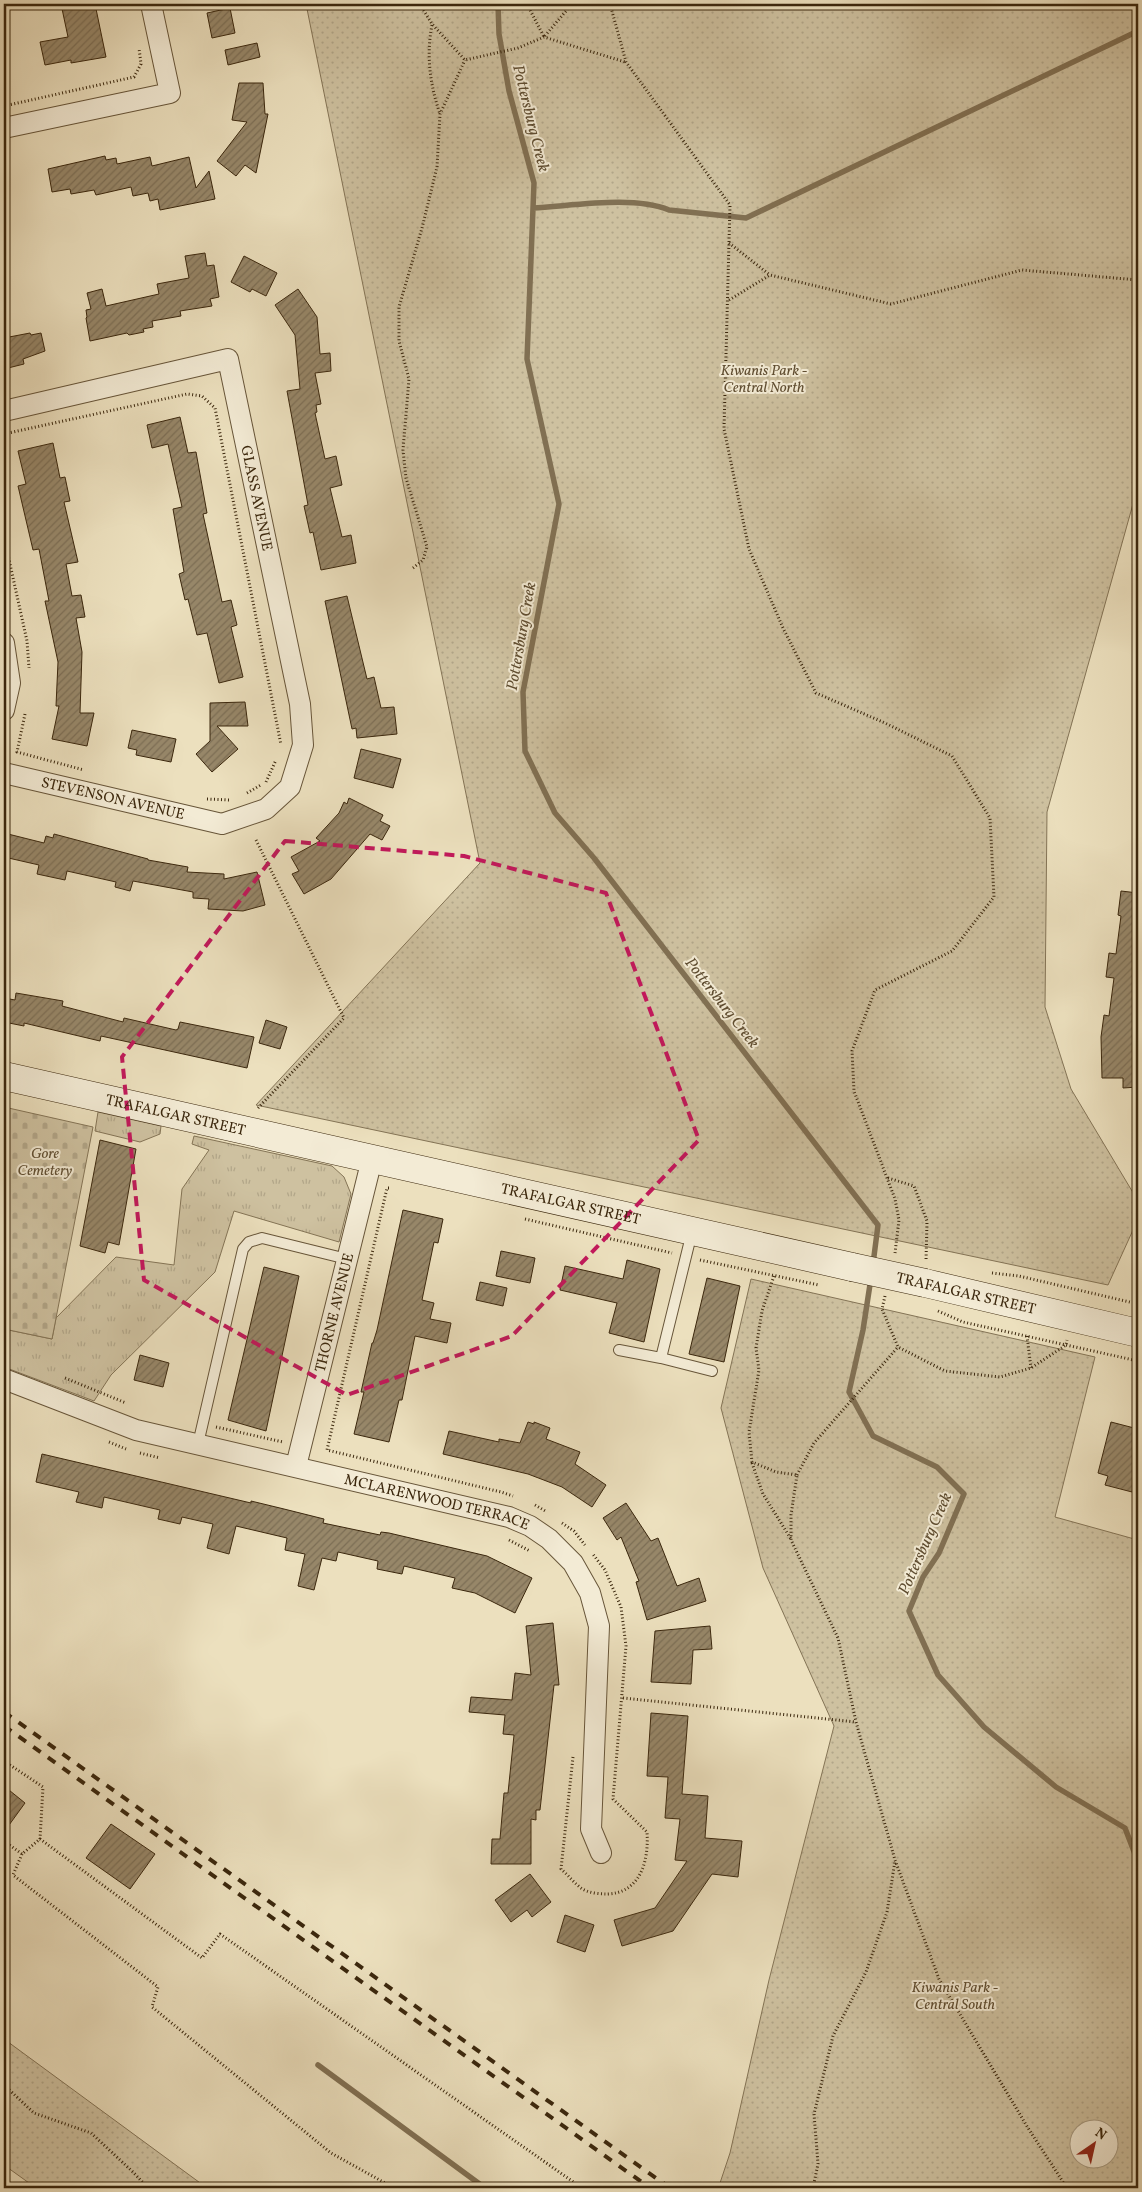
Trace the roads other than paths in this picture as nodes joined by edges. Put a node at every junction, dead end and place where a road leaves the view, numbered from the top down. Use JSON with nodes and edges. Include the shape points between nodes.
{"nodes":[{"id":1,"x":151,"y":4,"type":"edge"},
{"id":2,"x":4,"y":128,"type":"edge"},
{"id":3,"x":4,"y":411,"type":"edge"},
{"id":4,"x":4,"y":643,"type":"edge"},
{"id":5,"x":4,"y":710,"type":"edge"},
{"id":6,"x":4,"y":773,"type":"edge"},
{"id":7,"x":222,"y":824,"type":"joint"},
{"id":8,"x":4,"y":1076,"type":"edge"},
{"id":9,"x":372,"y":1159,"type":"junction"},
{"id":10,"x":689,"y":1244,"type":"junction"},
{"id":11,"x":347,"y":1260,"type":"junction"},
{"id":12,"x":1138,"y":1334,"type":"edge"},
{"id":13,"x":619,"y":1350,"type":"dead end"},
{"id":14,"x":661,"y":1358,"type":"junction"},
{"id":15,"x":712,"y":1371,"type":"dead end"},
{"id":16,"x":4,"y":1380,"type":"edge"},
{"id":17,"x":198,"y":1444,"type":"junction"},
{"id":18,"x":296,"y":1466,"type":"junction"},
{"id":19,"x":602,"y":1853,"type":"dead end"}],
"edges":[{"from":1,"to":2,"type":"street","via":[[170,93]]},
{"from":3,"to":7,"type":"street","name":"GLASS AVENUE","via":[[228,359],[300,704],[303,745],[290,787],[266,810]]},
{"from":4,"to":5,"type":"street","via":[[10,683]]},
{"from":6,"to":7,"type":"street","name":"STEVENSON AVENUE"},
{"from":8,"to":9,"type":"main road","name":"TRAFALGAR STREET"},
{"from":9,"to":10,"type":"main road","name":"TRAFALGAR STREET"},
{"from":9,"to":11,"type":"street","name":"THORNE AVENUE"},
{"from":10,"to":12,"type":"main road","name":"TRAFALGAR STREET","bridge":true,"via":[[852,1267]]},
{"from":10,"to":14,"type":"lane"},
{"from":11,"to":17,"type":"lane","via":[[262,1238],[249,1242],[243,1249]]},
{"from":11,"to":18,"type":"street","name":"THORNE AVENUE"},
{"from":13,"to":14,"type":"lane"},
{"from":14,"to":15,"type":"lane"},
{"from":16,"to":17,"type":"street","name":"MCLARENWOOD TERRACE","via":[[136,1430]]},
{"from":17,"to":18,"type":"street","name":"MCLARENWOOD TERRACE"},
{"from":18,"to":19,"type":"street","name":"MCLARENWOOD TERRACE","via":[[509,1517],[549,1539],[573,1563],[590,1593],[599,1626],[591,1829]]}]}
